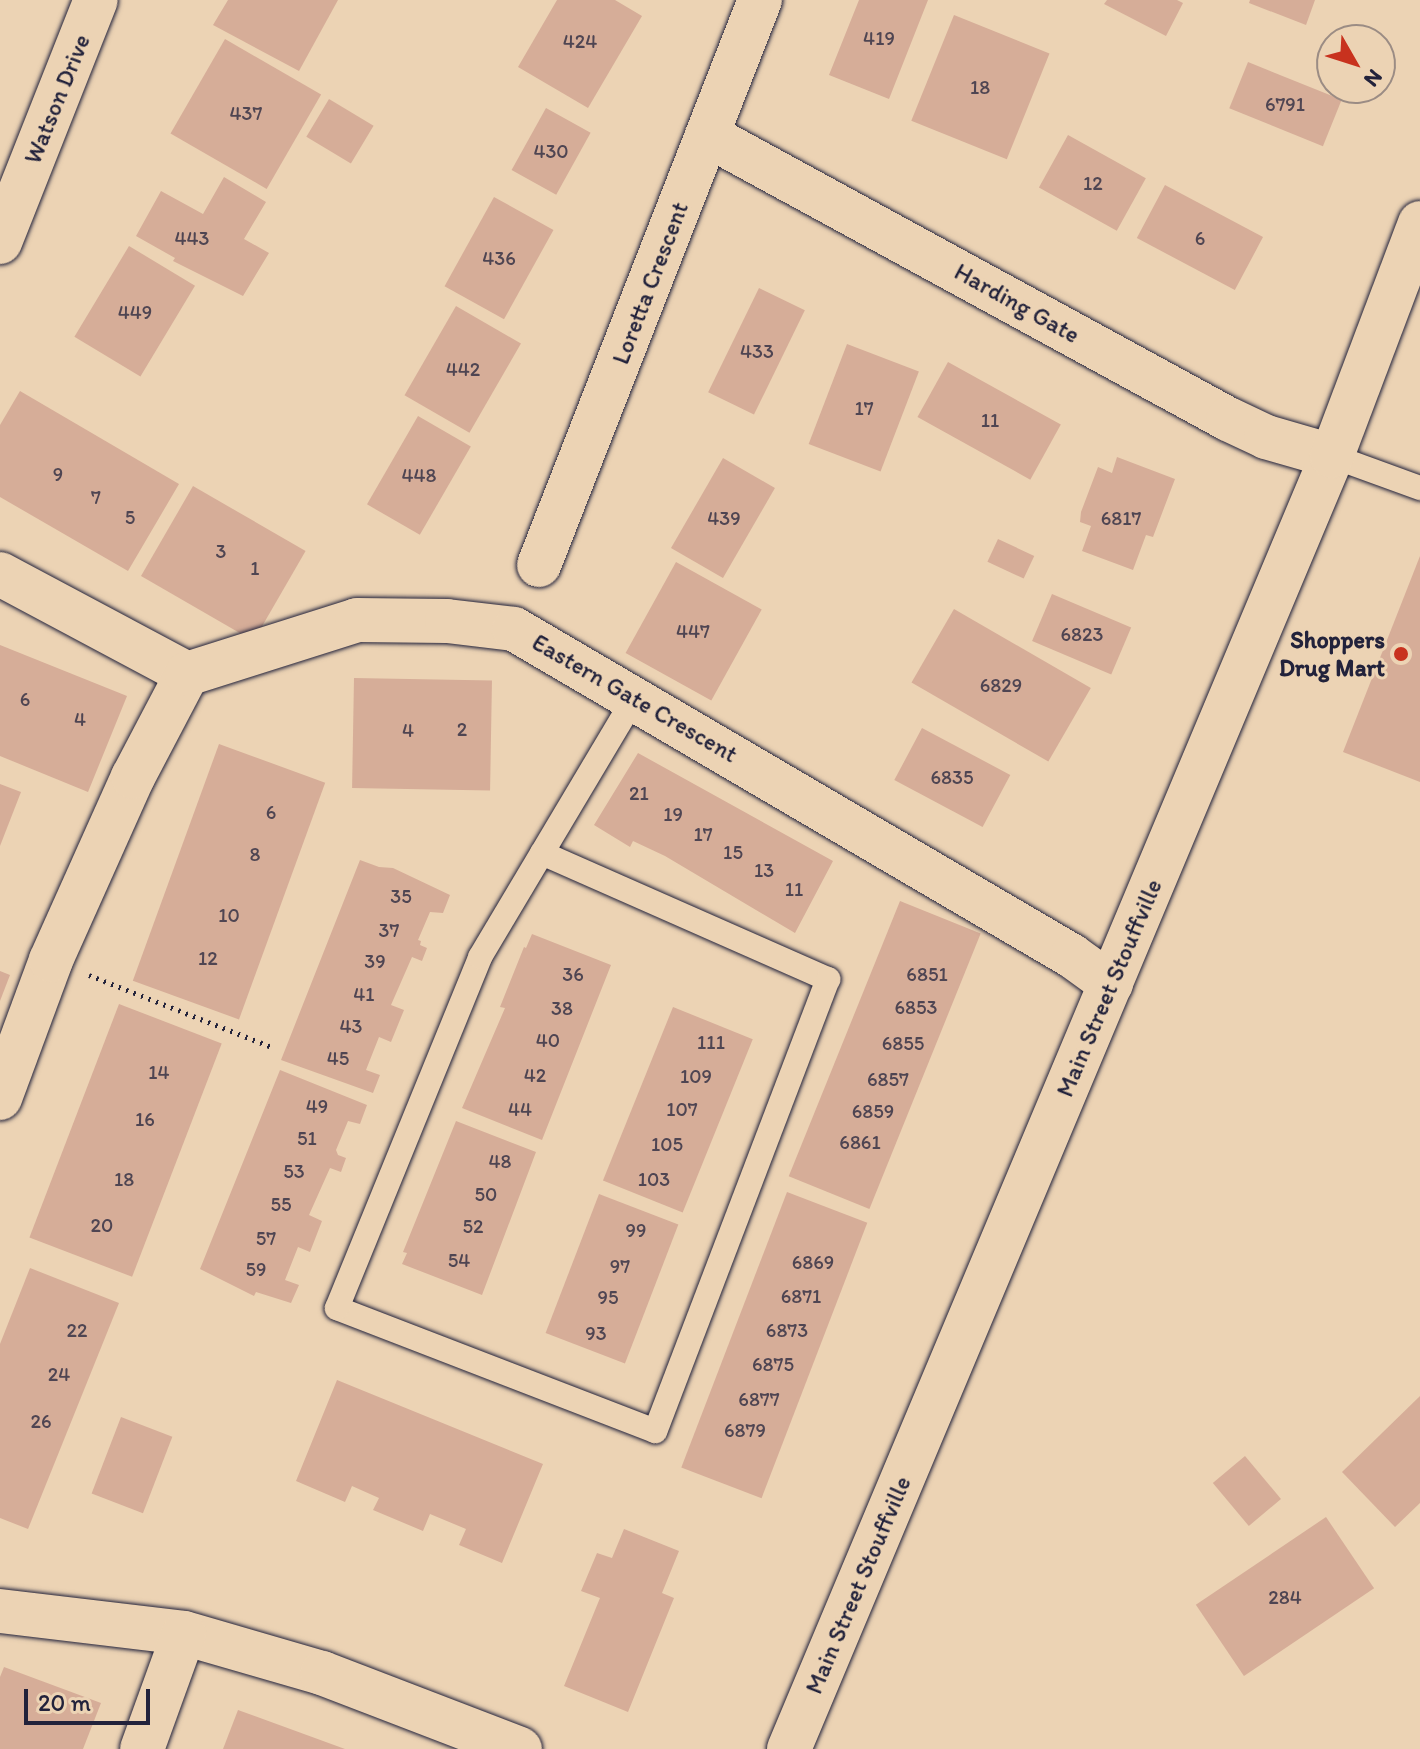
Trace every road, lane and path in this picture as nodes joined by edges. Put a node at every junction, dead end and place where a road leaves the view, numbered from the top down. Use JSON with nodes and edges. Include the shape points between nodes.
{"nodes":[{"id":1,"x":96,"y":0,"type":"edge"},
{"id":2,"x":760,"y":0,"type":"edge"},
{"id":3,"x":707,"y":135,"type":"junction"},
{"id":4,"x":1420,"y":223,"type":"edge"},
{"id":5,"x":0,"y":242,"type":"edge"},
{"id":6,"x":1332,"y":456,"type":"junction"},
{"id":7,"x":1420,"y":488,"type":"edge"},
{"id":8,"x":539,"y":565,"type":"dead end"},
{"id":9,"x":0,"y":574,"type":"edge"},
{"id":10,"x":187,"y":674,"type":"junction"},
{"id":11,"x":635,"y":697,"type":"junction"},
{"id":12,"x":542,"y":853,"type":"junction"},
{"id":13,"x":51,"y":960,"type":"junction"},
{"id":14,"x":1111,"y":984,"type":"junction"},
{"id":15,"x":274,"y":1048,"type":"dead end"},
{"id":16,"x":0,"y":1098,"type":"edge"},
{"id":17,"x":0,"y":1611,"type":"edge"},
{"id":18,"x":184,"y":1633,"type":"junction"},
{"id":19,"x":142,"y":1749,"type":"edge"},
{"id":20,"x":520,"y":1749,"type":"edge"},
{"id":21,"x":789,"y":1749,"type":"edge"}],
"edges":[{"from":1,"to":5,"type":"street","name":"Watson Drive"},
{"from":2,"to":3,"type":"street","name":"Loretta Crescent"},
{"from":3,"to":6,"type":"street","name":"Harding Gate","via":[[1228,419],[1266,437]]},
{"from":3,"to":8,"type":"street","name":"Loretta Crescent"},
{"from":4,"to":6,"type":"street","name":"Main Street Stouffville"},
{"from":6,"to":7,"type":"lane"},
{"from":6,"to":14,"type":"street","name":"Main Street Stouffville"},
{"from":9,"to":10,"type":"street"},
{"from":10,"to":11,"type":"street","name":"Eastern Gate Crescent","via":[[357,620],[447,621],[514,629]]},
{"from":10,"to":13,"type":"street","via":[[133,777]]},
{"from":11,"to":12,"type":"lane"},
{"from":11,"to":14,"type":"street","name":"Eastern Gate Crescent"},
{"from":12,"to":12,"type":"lane","via":[[480,957],[337,1308],[655,1431],[828,979]]},
{"from":13,"to":15,"type":"path"},
{"from":13,"to":16,"type":"street"},
{"from":14,"to":21,"type":"street","name":"Main Street Stouffville"},
{"from":17,"to":18,"type":"street"},
{"from":18,"to":19,"type":"street"},
{"from":18,"to":20,"type":"street","via":[[322,1673]]}]}
